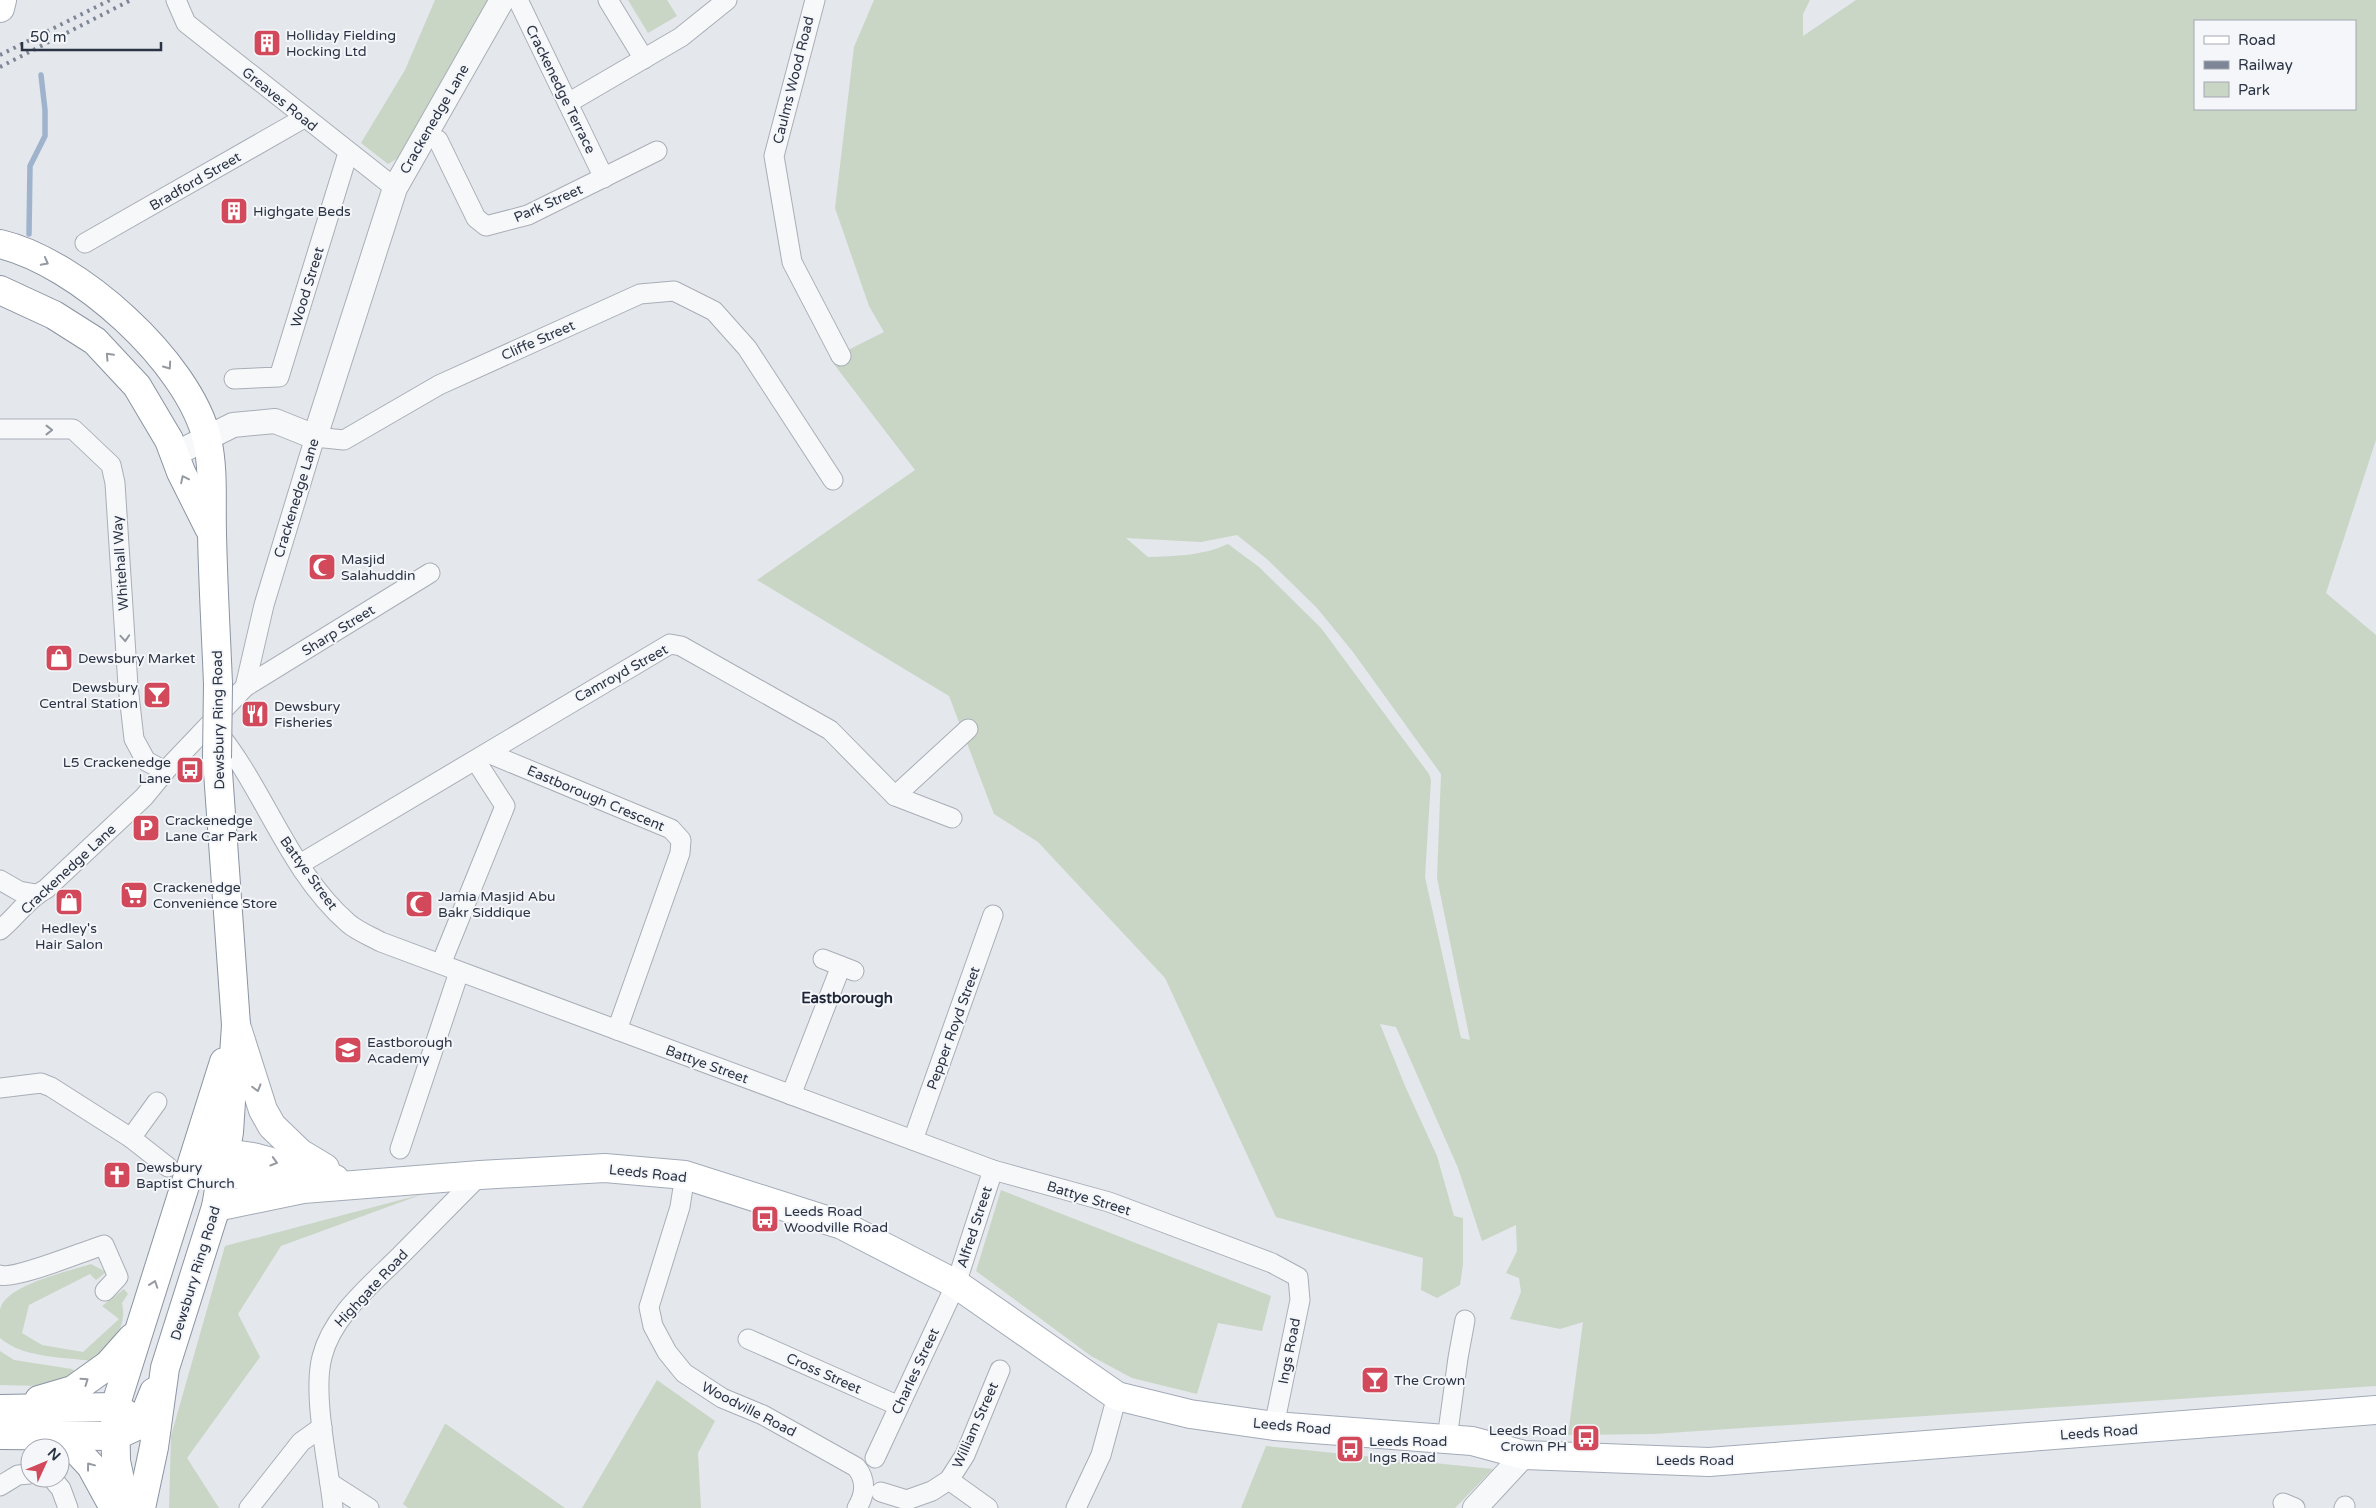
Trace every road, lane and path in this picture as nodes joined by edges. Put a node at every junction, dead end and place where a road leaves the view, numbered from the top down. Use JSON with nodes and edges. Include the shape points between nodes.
{"nodes":[{"id":1,"x":2,"y":0,"type":"edge"},
{"id":2,"x":176,"y":0,"type":"edge"},
{"id":3,"x":502,"y":0,"type":"edge"},
{"id":4,"x":518,"y":0,"type":"edge"},
{"id":5,"x":608,"y":0,"type":"edge"},
{"id":6,"x":727,"y":0,"type":"edge"},
{"id":7,"x":815,"y":0,"type":"edge"},
{"id":8,"x":0,"y":8,"type":"edge"},
{"id":9,"x":644,"y":58,"type":"junction"},
{"id":10,"x":568,"y":103,"type":"junction"},
{"id":11,"x":304,"y":118,"type":"junction"},
{"id":12,"x":423,"y":137,"type":"junction"},
{"id":13,"x":657,"y":151,"type":"dead end"},
{"id":14,"x":348,"y":153,"type":"junction"},
{"id":15,"x":604,"y":178,"type":"junction"},
{"id":16,"x":395,"y":188,"type":"junction"},
{"id":17,"x":4,"y":243,"type":"edge"},
{"id":18,"x":85,"y":243,"type":"dead end"},
{"id":19,"x":0,"y":271,"type":"edge"},
{"id":20,"x":0,"y":290,"type":"edge"},
{"id":21,"x":54,"y":315,"type":"junction"},
{"id":22,"x":842,"y":356,"type":"dead end"},
{"id":23,"x":234,"y":379,"type":"dead end"},
{"id":24,"x":0,"y":429,"type":"edge"},
{"id":25,"x":314,"y":437,"type":"junction"},
{"id":26,"x":207,"y":438,"type":"junction"},
{"id":27,"x":174,"y":454,"type":"junction"},
{"id":28,"x":832,"y":480,"type":"dead end"},
{"id":29,"x":212,"y":534,"type":"junction"},
{"id":30,"x":430,"y":573,"type":"dead end"},
{"id":31,"x":245,"y":688,"type":"junction"},
{"id":32,"x":212,"y":724,"type":"junction"},
{"id":33,"x":968,"y":730,"type":"dead end"},
{"id":34,"x":482,"y":757,"type":"junction"},
{"id":35,"x":165,"y":771,"type":"junction"},
{"id":36,"x":895,"y":796,"type":"junction"},
{"id":37,"x":952,"y":818,"type":"dead end"},
{"id":38,"x":300,"y":864,"type":"junction"},
{"id":39,"x":1,"y":887,"type":"edge"},
{"id":40,"x":36,"y":894,"type":"junction"},
{"id":41,"x":993,"y":915,"type":"dead end"},
{"id":42,"x":0,"y":930,"type":"edge"},
{"id":43,"x":839,"y":965,"type":"dead end"},
{"id":44,"x":450,"y":968,"type":"junction"},
{"id":45,"x":236,"y":1025,"type":"junction"},
{"id":46,"x":617,"y":1030,"type":"junction"},
{"id":47,"x":0,"y":1088,"type":"edge"},
{"id":48,"x":791,"y":1095,"type":"junction"},
{"id":49,"x":157,"y":1102,"type":"dead end"},
{"id":50,"x":131,"y":1138,"type":"junction"},
{"id":51,"x":913,"y":1140,"type":"junction"},
{"id":52,"x":400,"y":1148,"type":"dead end"},
{"id":53,"x":195,"y":1160,"type":"junction"},
{"id":54,"x":224,"y":1162,"type":"junction"},
{"id":55,"x":168,"y":1167,"type":"dead end"},
{"id":56,"x":993,"y":1170,"type":"junction"},
{"id":57,"x":480,"y":1175,"type":"junction"},
{"id":58,"x":686,"y":1175,"type":"junction"},
{"id":59,"x":355,"y":1185,"type":"junction"},
{"id":60,"x":303,"y":1189,"type":"junction"},
{"id":61,"x":216,"y":1207,"type":"junction"},
{"id":62,"x":1298,"y":1277,"type":"joint"},
{"id":63,"x":2,"y":1278,"type":"edge"},
{"id":64,"x":956,"y":1284,"type":"junction"},
{"id":65,"x":104,"y":1291,"type":"dead end"},
{"id":66,"x":1465,"y":1320,"type":"dead end"},
{"id":67,"x":139,"y":1330,"type":"junction"},
{"id":68,"x":748,"y":1339,"type":"dead end"},
{"id":69,"x":165,"y":1368,"type":"junction"},
{"id":70,"x":1000,"y":1370,"type":"dead end"},
{"id":71,"x":1117,"y":1396,"type":"junction"},
{"id":72,"x":899,"y":1406,"type":"junction"},
{"id":73,"x":115,"y":1408,"type":"junction"},
{"id":74,"x":3,"y":1409,"type":"edge"},
{"id":75,"x":2376,"y":1410,"type":"edge"},
{"id":76,"x":140,"y":1424,"type":"junction"},
{"id":77,"x":1274,"y":1426,"type":"junction"},
{"id":78,"x":322,"y":1427,"type":"junction"},
{"id":79,"x":0,"y":1435,"type":"edge"},
{"id":80,"x":46,"y":1435,"type":"junction"},
{"id":81,"x":115,"y":1436,"type":"junction"},
{"id":82,"x":1448,"y":1439,"type":"junction"},
{"id":83,"x":153,"y":1454,"type":"junction"},
{"id":84,"x":1524,"y":1455,"type":"junction"},
{"id":85,"x":875,"y":1458,"type":"dead end"},
{"id":86,"x":20,"y":1475,"type":"edge"},
{"id":87,"x":949,"y":1480,"type":"junction"},
{"id":88,"x":330,"y":1483,"type":"junction"},
{"id":89,"x":0,"y":1486,"type":"edge"},
{"id":90,"x":60,"y":1488,"type":"edge"},
{"id":91,"x":881,"y":1492,"type":"dead end"},
{"id":92,"x":68,"y":1508,"type":"edge"},
{"id":93,"x":114,"y":1508,"type":"edge"},
{"id":94,"x":126,"y":1508,"type":"edge"},
{"id":95,"x":140,"y":1508,"type":"edge"},
{"id":96,"x":249,"y":1508,"type":"edge"},
{"id":97,"x":333,"y":1508,"type":"edge"},
{"id":98,"x":369,"y":1508,"type":"edge"},
{"id":99,"x":857,"y":1508,"type":"edge"},
{"id":100,"x":988,"y":1508,"type":"edge"},
{"id":101,"x":1076,"y":1508,"type":"edge"},
{"id":102,"x":1475,"y":1508,"type":"edge"}],
"edges":[{"from":1,"to":8,"type":"main road"},
{"from":2,"to":11,"type":"street","name":"Greaves Road","via":[[186,23]]},
{"from":3,"to":12,"type":"street","name":"Crackenedge Lane"},
{"from":4,"to":10,"type":"street","name":"Crackenedge Terrace"},
{"from":5,"to":9,"type":"street"},
{"from":6,"to":9,"type":"street","via":[[681,37]]},
{"from":7,"to":22,"type":"street","name":"Caulms Wood Road","via":[[774,156],[792,262]]},
{"from":9,"to":10,"type":"street"},
{"from":10,"to":15,"type":"street","name":"Crackenedge Terrace"},
{"from":11,"to":14,"type":"street","name":"Greaves Road"},
{"from":11,"to":18,"type":"street","name":"Bradford Street"},
{"from":12,"to":15,"type":"street","name":"Park Street","via":[[438,140],[476,218],[486,226],[528,215]]},
{"from":12,"to":16,"type":"street","name":"Crackenedge Lane"},
{"from":13,"to":15,"type":"street","name":"Park Street"},
{"from":14,"to":16,"type":"street","name":"Greaves Road"},
{"from":14,"to":23,"type":"street","name":"Wood Street","via":[[279,377]]},
{"from":16,"to":25,"type":"street","name":"Crackenedge Lane"},
{"from":17,"to":26,"type":"main road","name":"Dewsbury Ring Road","one_way":true,"via":[[83,283],[122,316],[163,359],[193,403]]},
{"from":19,"to":21,"type":"main road","via":[[26,288]]},
{"from":20,"to":21,"type":"main road","name":"Dewsbury Ring Road"},
{"from":27,"to":21,"type":"main road","name":"Dewsbury Ring Road","one_way":true,"via":[[137,386],[95,341]]},
{"from":24,"to":35,"type":"street","name":"Whitehall Way","one_way":true,"via":[[73,430],[111,466],[115,483],[134,739],[146,761]]},
{"from":25,"to":26,"type":"street","name":"Cliffe Street","via":[[274,421],[233,425]]},
{"from":25,"to":28,"type":"street","name":"Cliffe Street","via":[[344,440],[439,385],[640,294],[674,291],[714,311],[747,348]]},
{"from":25,"to":31,"type":"street","name":"Crackenedge Lane","via":[[264,606]]},
{"from":26,"to":27,"type":"street","name":"Cliffe Street"},
{"from":26,"to":29,"type":"main road","name":"Dewsbury Ring Road","via":[[212,468]]},
{"from":29,"to":27,"type":"main road","name":"Dewsbury Ring Road","one_way":true},
{"from":29,"to":45,"type":"main road","name":"Dewsbury Ring Road","bridge":true,"via":[[218,684],[217,758]]},
{"from":30,"to":31,"type":"street","name":"Sharp Street"},
{"from":31,"to":32,"type":"street","name":"Crackenedge Lane"},
{"from":32,"to":35,"type":"street","name":"Crackenedge Lane"},
{"from":32,"to":38,"type":"street","name":"Battye Street","via":[[234,752]]},
{"from":33,"to":36,"type":"street"},
{"from":34,"to":36,"type":"street","name":"Camroyd Street","via":[[665,646],[676,644],[830,730]]},
{"from":34,"to":38,"type":"street","name":"Camroyd Street"},
{"from":34,"to":44,"type":"street","via":[[505,806]]},
{"from":34,"to":46,"type":"street","name":"Eastborough Crescent","via":[[671,829],[680,840],[680,853]]},
{"from":35,"to":40,"type":"street","name":"Crackenedge Lane","via":[[98,843]]},
{"from":36,"to":37,"type":"street","name":"Camroyd Street","via":[[931,819]]},
{"from":38,"to":44,"type":"street","name":"Battye Street","via":[[349,924],[381,942]]},
{"from":39,"to":40,"type":"street"},
{"from":40,"to":42,"type":"street","name":"Crackenedge Lane"},
{"from":41,"to":51,"type":"street","name":"Pepper Royd Street"},
{"from":43,"to":48,"type":"street"},
{"from":44,"to":46,"type":"street","name":"Battye Street"},
{"from":44,"to":52,"type":"street"},
{"from":45,"to":53,"type":"main road","name":"Dewsbury Ring Road"},
{"from":45,"to":54,"type":"main road","name":"Dewsbury Ring Road","via":[[230,1132]]},
{"from":45,"to":59,"type":"main road","one_way":true,"via":[[263,1110],[272,1126],[300,1153]]},
{"from":46,"to":48,"type":"street","name":"Battye Street"},
{"from":47,"to":50,"type":"street","via":[[40,1083],[51,1087]]},
{"from":48,"to":51,"type":"street","name":"Battye Street"},
{"from":49,"to":50,"type":"street"},
{"from":50,"to":55,"type":"street"},
{"from":51,"to":56,"type":"street","name":"Battye Street"},
{"from":53,"to":54,"type":"main road","name":"Leeds Road","via":[[212,1151]]},
{"from":67,"to":53,"type":"main road","name":"Dewsbury Ring Road","one_way":true},
{"from":54,"to":59,"type":"main road","name":"Leeds Road","one_way":true,"via":[[253,1157]]},
{"from":54,"to":60,"type":"main road","name":"Leeds Road"},
{"from":54,"to":61,"type":"main road","name":"Dewsbury Ring Road"},
{"from":56,"to":62,"type":"street","name":"Battye Street","via":[[1109,1202],[1272,1263]]},
{"from":56,"to":64,"type":"street","name":"Alfred Street"},
{"from":57,"to":58,"type":"main road","name":"Leeds Road","via":[[606,1168]]},
{"from":57,"to":59,"type":"main road","name":"Leeds Road"},
{"from":57,"to":78,"type":"street","name":"Highgate Road","via":[[334,1326],[320,1373]]},
{"from":58,"to":64,"type":"main road","name":"Leeds Road","via":[[842,1225]]},
{"from":58,"to":99,"type":"street","name":"Woodville Road","via":[[680,1206],[649,1307],[660,1340],[684,1374],[722,1398],[763,1415],[856,1467],[864,1482]]},
{"from":59,"to":60,"type":"main road","name":"Leeds Road"},
{"from":60,"to":61,"type":"main road","name":"Leeds Road"},
{"from":61,"to":69,"type":"main road","name":"Dewsbury Ring Road"},
{"from":62,"to":77,"type":"street","name":"Ings Road","via":[[1300,1300]]},
{"from":63,"to":65,"type":"street","via":[[104,1244],[118,1277]]},
{"from":64,"to":71,"type":"main road","name":"Leeds Road"},
{"from":64,"to":72,"type":"street","name":"Charles Street"},
{"from":66,"to":82,"type":"street"},
{"from":67,"to":73,"type":"main road","name":"Dewsbury Ring Road"},
{"from":74,"to":67,"type":"main road","one_way":true,"via":[[73,1390],[108,1365]]},
{"from":68,"to":72,"type":"street","name":"Cross Street"},
{"from":69,"to":76,"type":"main road"},
{"from":69,"to":83,"type":"main road","name":"Dewsbury Ring Road"},
{"from":70,"to":87,"type":"street","name":"William Street","via":[[965,1454]]},
{"from":71,"to":77,"type":"main road","name":"Leeds Road","via":[[1190,1414]]},
{"from":71,"to":101,"type":"street","via":[[1101,1455]]},
{"from":72,"to":85,"type":"street","name":"Charles Street"},
{"from":73,"to":74,"type":"main road"},
{"from":73,"to":76,"type":"main road"},
{"from":73,"to":81,"type":"main road","name":"Dewsbury Ring Road"},
{"from":75,"to":84,"type":"main road","name":"Leeds Road","via":[[1709,1462]]},
{"from":76,"to":81,"type":"main road"},
{"from":76,"to":83,"type":"main road"},
{"from":77,"to":82,"type":"main road","name":"Leeds Road"},
{"from":78,"to":88,"type":"street","name":"Highgate Road"},
{"from":78,"to":96,"type":"street","via":[[301,1442]]},
{"from":79,"to":80,"type":"main road"},
{"from":80,"to":81,"type":"main road"},
{"from":93,"to":80,"type":"main road","one_way":true,"via":[[91,1466],[76,1450]]},
{"from":81,"to":94,"type":"main road","name":"Dewsbury Ring Road","via":[[116,1461]]},
{"from":82,"to":84,"type":"main road","name":"Leeds Road","via":[[1472,1441]]},
{"from":83,"to":95,"type":"main road","name":"Dewsbury Ring Road"},
{"from":84,"to":102,"type":"street"},
{"from":86,"to":89,"type":"street"},
{"from":87,"to":91,"type":"street","name":"William Street","via":[[908,1500]]},
{"from":87,"to":100,"type":"street","name":"William Street"},
{"from":88,"to":97,"type":"street","name":"Highgate Road"},
{"from":88,"to":98,"type":"street"},
{"from":90,"to":92,"type":"street"}]}
